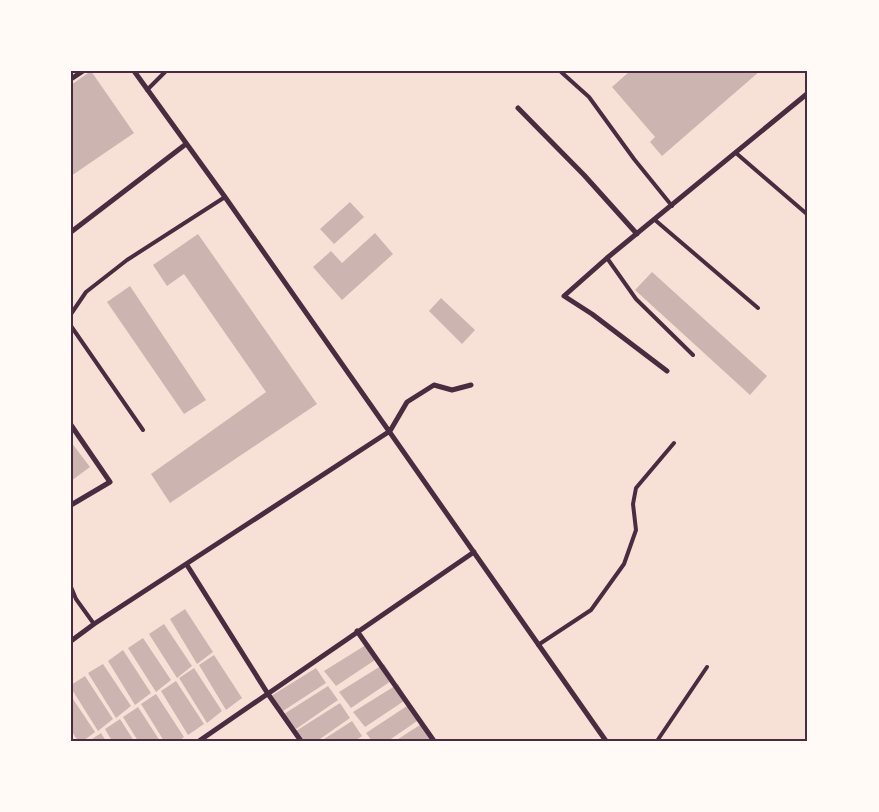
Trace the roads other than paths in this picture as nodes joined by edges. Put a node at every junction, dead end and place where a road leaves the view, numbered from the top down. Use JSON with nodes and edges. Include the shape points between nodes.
{"nodes":[{"id":1,"x":82,"y":71,"type":"edge"},
{"id":2,"x":134,"y":71,"type":"edge"},
{"id":3,"x":166,"y":71,"type":"edge"},
{"id":4,"x":560,"y":71,"type":"edge"},
{"id":5,"x":71,"y":79,"type":"edge"},
{"id":6,"x":147,"y":90,"type":"junction"},
{"id":7,"x":808,"y":93,"type":"edge"},
{"id":8,"x":518,"y":108,"type":"dead end"},
{"id":9,"x":186,"y":144,"type":"junction"},
{"id":10,"x":736,"y":153,"type":"junction"},
{"id":11,"x":225,"y":197,"type":"junction"},
{"id":12,"x":672,"y":206,"type":"junction"},
{"id":13,"x":808,"y":215,"type":"edge"},
{"id":14,"x":655,"y":220,"type":"junction"},
{"id":15,"x":71,"y":232,"type":"edge"},
{"id":16,"x":637,"y":234,"type":"junction"},
{"id":17,"x":607,"y":258,"type":"junction"},
{"id":18,"x":758,"y":308,"type":"dead end"},
{"id":19,"x":71,"y":314,"type":"edge"},
{"id":20,"x":71,"y":326,"type":"edge"},
{"id":21,"x":693,"y":354,"type":"dead end"},
{"id":22,"x":667,"y":371,"type":"dead end"},
{"id":23,"x":471,"y":385,"type":"dead end"},
{"id":24,"x":71,"y":424,"type":"edge"},
{"id":25,"x":143,"y":430,"type":"dead end"},
{"id":26,"x":390,"y":431,"type":"junction"},
{"id":27,"x":674,"y":443,"type":"dead end"},
{"id":28,"x":71,"y":505,"type":"edge"},
{"id":29,"x":474,"y":552,"type":"junction"},
{"id":30,"x":187,"y":565,"type":"junction"},
{"id":31,"x":71,"y":587,"type":"edge"},
{"id":32,"x":94,"y":624,"type":"junction"},
{"id":33,"x":357,"y":632,"type":"junction"},
{"id":34,"x":71,"y":642,"type":"edge"},
{"id":35,"x":538,"y":645,"type":"junction"},
{"id":36,"x":707,"y":667,"type":"dead end"},
{"id":37,"x":268,"y":694,"type":"junction"},
{"id":38,"x":199,"y":741,"type":"edge"},
{"id":39,"x":301,"y":741,"type":"edge"},
{"id":40,"x":434,"y":741,"type":"edge"},
{"id":41,"x":606,"y":741,"type":"edge"},
{"id":42,"x":656,"y":741,"type":"edge"}],
"edges":[{"from":1,"to":5,"type":"street"},
{"from":2,"to":6,"type":"street"},
{"from":3,"to":6,"type":"lane"},
{"from":4,"to":12,"type":"lane","via":[[589,97]]},
{"from":6,"to":9,"type":"street"},
{"from":7,"to":10,"type":"street"},
{"from":8,"to":16,"type":"street"},
{"from":9,"to":11,"type":"street"},
{"from":9,"to":15,"type":"street"},
{"from":10,"to":12,"type":"street"},
{"from":10,"to":13,"type":"lane"},
{"from":11,"to":19,"type":"lane","via":[[127,260],[86,292]]},
{"from":11,"to":26,"type":"street"},
{"from":12,"to":14,"type":"street"},
{"from":14,"to":16,"type":"street"},
{"from":14,"to":18,"type":"lane"},
{"from":16,"to":17,"type":"street"},
{"from":17,"to":21,"type":"lane","via":[[636,299]]},
{"from":17,"to":22,"type":"street","via":[[564,296]]},
{"from":20,"to":25,"type":"lane"},
{"from":23,"to":26,"type":"street","via":[[452,390],[434,385],[408,402]]},
{"from":24,"to":28,"type":"street","via":[[110,482]]},
{"from":26,"to":29,"type":"street"},
{"from":26,"to":30,"type":"street"},
{"from":27,"to":35,"type":"lane","via":[[636,488],[633,504],[636,530],[624,564],[591,610]]},
{"from":29,"to":33,"type":"street"},
{"from":29,"to":35,"type":"street"},
{"from":30,"to":32,"type":"street"},
{"from":30,"to":37,"type":"street"},
{"from":31,"to":32,"type":"lane"},
{"from":32,"to":34,"type":"street"},
{"from":33,"to":37,"type":"street"},
{"from":33,"to":40,"type":"street"},
{"from":35,"to":41,"type":"street"},
{"from":36,"to":42,"type":"lane"},
{"from":37,"to":38,"type":"street"},
{"from":37,"to":39,"type":"street"}]}
